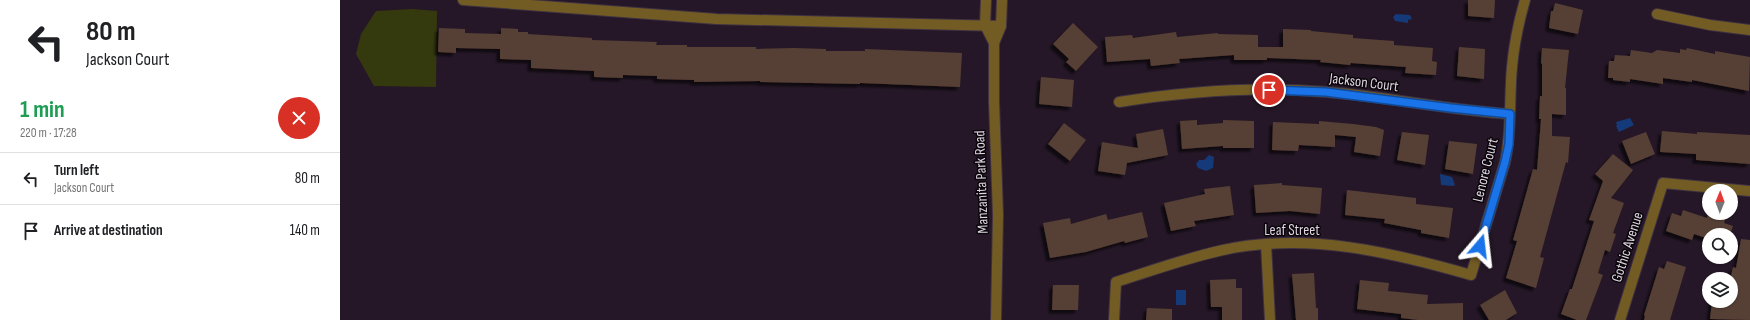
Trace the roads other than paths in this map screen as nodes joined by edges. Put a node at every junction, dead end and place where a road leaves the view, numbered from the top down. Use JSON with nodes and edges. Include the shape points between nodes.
{"nodes":[{"id":1,"x":462,"y":0,"type":"edge"},
{"id":2,"x":986,"y":0,"type":"edge"},
{"id":3,"x":1002,"y":0,"type":"edge"},
{"id":4,"x":1525,"y":0,"type":"edge"},
{"id":5,"x":1657,"y":14,"type":"dead end"},
{"id":6,"x":985,"y":25,"type":"junction"},
{"id":7,"x":1001,"y":26,"type":"junction"},
{"id":8,"x":1750,"y":30,"type":"edge"},
{"id":9,"x":994,"y":43,"type":"junction"},
{"id":10,"x":1119,"y":102,"type":"dead end"},
{"id":11,"x":1510,"y":114,"type":"junction"},
{"id":12,"x":1750,"y":191,"type":"edge"},
{"id":13,"x":1266,"y":244,"type":"junction"},
{"id":14,"x":1471,"y":275,"type":"joint"},
{"id":15,"x":996,"y":320,"type":"edge"},
{"id":16,"x":1114,"y":320,"type":"edge"},
{"id":17,"x":1270,"y":320,"type":"edge"},
{"id":18,"x":1620,"y":320,"type":"edge"}],
"edges":[{"from":1,"to":6,"type":"street","via":[[717,19]]},
{"from":2,"to":6,"type":"street","name":"Manzanita Park Road"},
{"from":3,"to":7,"type":"street","name":"Manzanita Park Road"},
{"from":4,"to":11,"type":"street","name":"Lenore Court","via":[[1512,67]]},
{"from":5,"to":8,"type":"street"},
{"from":6,"to":7,"type":"street"},
{"from":6,"to":9,"type":"street","name":"Manzanita Park Road"},
{"from":7,"to":9,"type":"street","name":"Manzanita Park Road"},
{"from":9,"to":15,"type":"street","name":"Manzanita Park Road","via":[[998,215]]},
{"from":10,"to":11,"type":"street","name":"Jackson Court","via":[[1214,91],[1269,90],[1326,92]]},
{"from":11,"to":14,"type":"street","name":"Lenore Court","via":[[1509,144],[1505,162]]},
{"from":12,"to":18,"type":"street","name":"Gothic Avenue","via":[[1664,183]]},
{"from":13,"to":14,"type":"street","name":"Leaf Street","via":[[1307,243],[1357,248],[1408,257]]},
{"from":13,"to":16,"type":"street","name":"Leaf Street","via":[[1187,259],[1116,282]]},
{"from":13,"to":17,"type":"street"}]}
